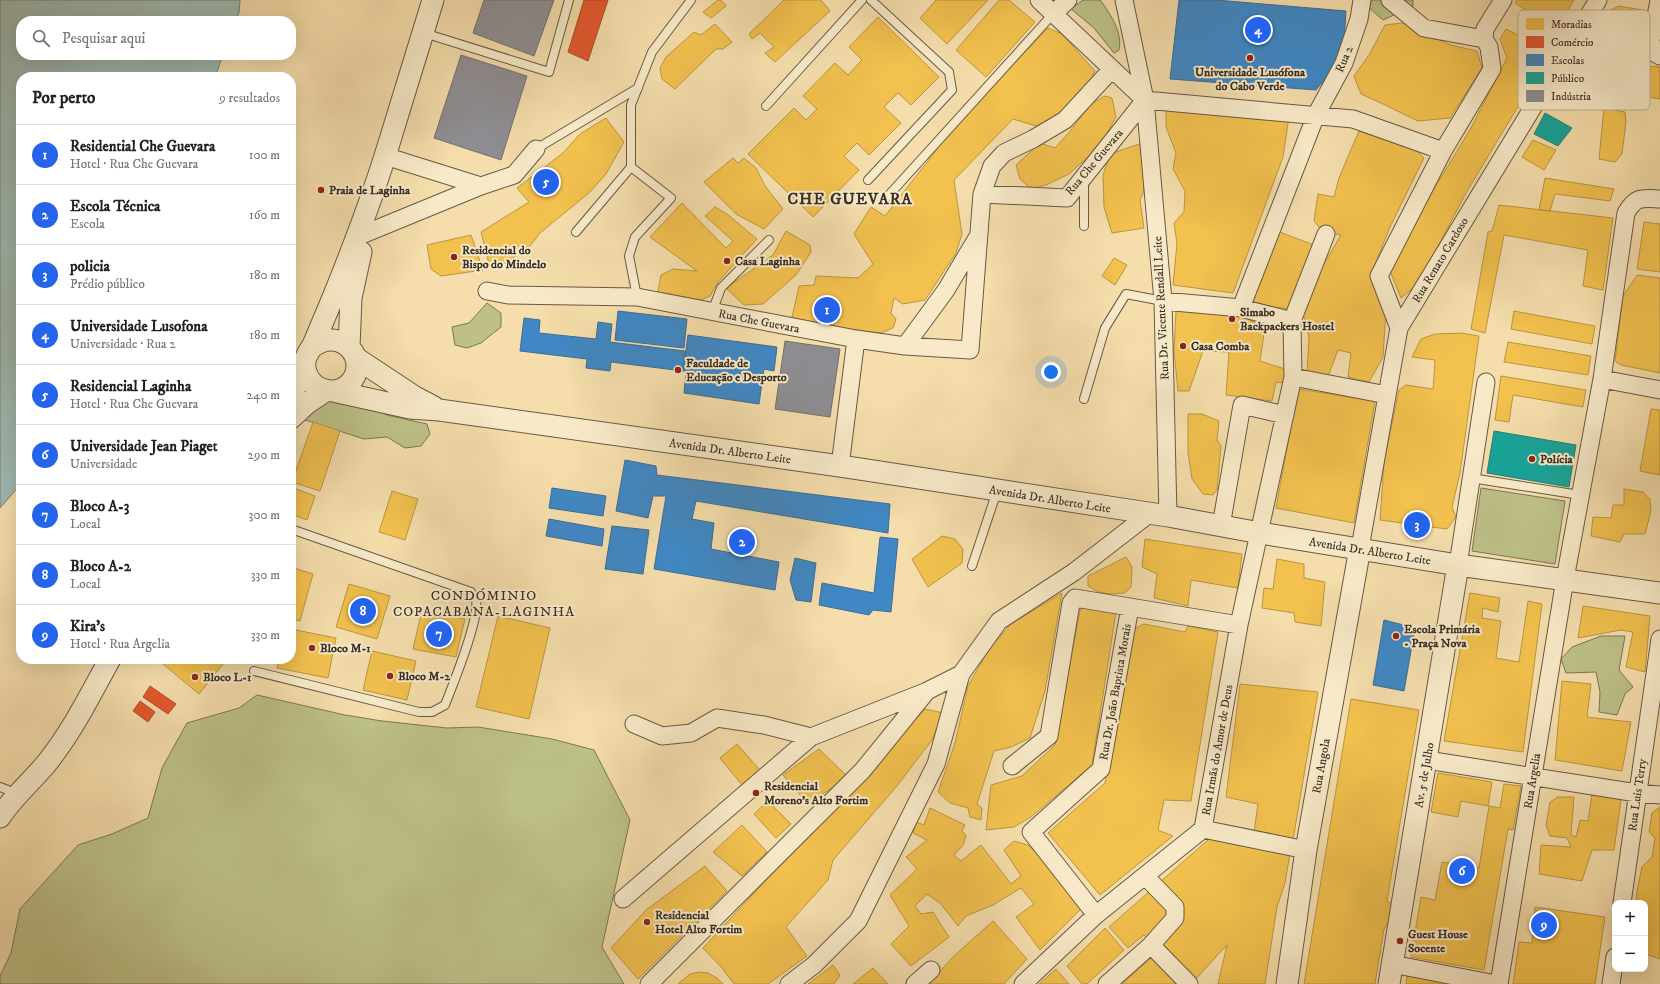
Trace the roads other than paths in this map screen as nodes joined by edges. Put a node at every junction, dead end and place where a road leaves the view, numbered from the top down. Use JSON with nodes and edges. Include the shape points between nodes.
{"nodes":[{"id":1,"x":433,"y":0,"type":"edge"},
{"id":2,"x":569,"y":0,"type":"edge"},
{"id":3,"x":691,"y":0,"type":"edge"},
{"id":4,"x":862,"y":0,"type":"edge"},
{"id":5,"x":871,"y":0,"type":"edge"},
{"id":6,"x":1038,"y":0,"type":"edge"},
{"id":7,"x":1068,"y":0,"type":"edge"},
{"id":8,"x":1124,"y":0,"type":"edge"},
{"id":9,"x":1362,"y":0,"type":"edge"},
{"id":10,"x":1390,"y":0,"type":"edge"},
{"id":11,"x":1503,"y":0,"type":"edge"},
{"id":12,"x":1598,"y":0,"type":"edge"},
{"id":13,"x":1657,"y":1,"type":"edge"},
{"id":14,"x":1592,"y":10,"type":"edge"},
{"id":15,"x":1053,"y":14,"type":"junction"},
{"id":16,"x":423,"y":32,"type":"junction"},
{"id":17,"x":1484,"y":39,"type":"junction"},
{"id":18,"x":1660,"y":56,"type":"edge"},
{"id":19,"x":1112,"y":69,"type":"junction"},
{"id":20,"x":638,"y":88,"type":"junction"},
{"id":21,"x":1145,"y":100,"type":"junction"},
{"id":22,"x":766,"y":106,"type":"dead end"},
{"id":23,"x":1531,"y":110,"type":"edge"},
{"id":24,"x":1316,"y":115,"type":"junction"},
{"id":25,"x":536,"y":149,"type":"joint"},
{"id":26,"x":1443,"y":151,"type":"junction"},
{"id":27,"x":385,"y":156,"type":"junction"},
{"id":28,"x":631,"y":167,"type":"junction"},
{"id":29,"x":1084,"y":177,"type":"junction"},
{"id":30,"x":868,"y":180,"type":"dead end"},
{"id":31,"x":481,"y":186,"type":"junction"},
{"id":32,"x":982,"y":194,"type":"junction"},
{"id":33,"x":888,"y":196,"type":"dead end"},
{"id":34,"x":1660,"y":199,"type":"edge"},
{"id":35,"x":364,"y":226,"type":"junction"},
{"id":36,"x":1084,"y":226,"type":"dead end"},
{"id":37,"x":576,"y":232,"type":"dead end"},
{"id":38,"x":979,"y":234,"type":"junction"},
{"id":39,"x":1326,"y":234,"type":"dead end"},
{"id":40,"x":770,"y":240,"type":"dead end"},
{"id":41,"x":487,"y":291,"type":"dead end"},
{"id":42,"x":637,"y":297,"type":"junction"},
{"id":43,"x":1163,"y":301,"type":"junction"},
{"id":44,"x":1241,"y":308,"type":"junction"},
{"id":45,"x":712,"y":312,"type":"junction"},
{"id":46,"x":1292,"y":321,"type":"junction"},
{"id":47,"x":1399,"y":328,"type":"junction"},
{"id":48,"x":856,"y":339,"type":"junction"},
{"id":49,"x":905,"y":346,"type":"junction"},
{"id":50,"x":352,"y":352,"type":"junction"},
{"id":51,"x":308,"y":355,"type":"junction"},
{"id":52,"x":1293,"y":377,"type":"junction"},
{"id":53,"x":1602,"y":379,"type":"junction"},
{"id":54,"x":1486,"y":382,"type":"dead end"},
{"id":55,"x":296,"y":385,"type":"edge"},
{"id":56,"x":1660,"y":390,"type":"edge"},
{"id":57,"x":329,"y":391,"type":"junction"},
{"id":58,"x":1387,"y":395,"type":"junction"},
{"id":59,"x":1084,"y":399,"type":"dead end"},
{"id":60,"x":440,"y":410,"type":"junction"},
{"id":61,"x":296,"y":413,"type":"edge"},
{"id":62,"x":1285,"y":415,"type":"junction"},
{"id":63,"x":840,"y":466,"type":"junction"},
{"id":64,"x":1472,"y":478,"type":"junction"},
{"id":65,"x":998,"y":491,"type":"junction"},
{"id":66,"x":1580,"y":495,"type":"junction"},
{"id":67,"x":1159,"y":515,"type":"junction"},
{"id":68,"x":1221,"y":526,"type":"junction"},
{"id":69,"x":296,"y":531,"type":"edge"},
{"id":70,"x":1260,"y":533,"type":"junction"},
{"id":71,"x":1360,"y":548,"type":"junction"},
{"id":72,"x":972,"y":566,"type":"dead end"},
{"id":73,"x":1458,"y":566,"type":"junction"},
{"id":74,"x":1565,"y":579,"type":"junction"},
{"id":75,"x":1660,"y":593,"type":"edge"},
{"id":76,"x":1130,"y":607,"type":"junction"},
{"id":77,"x":1239,"y":625,"type":"junction"},
{"id":78,"x":1660,"y":639,"type":"edge"},
{"id":79,"x":107,"y":664,"type":"edge"},
{"id":80,"x":254,"y":671,"type":"dead end"},
{"id":81,"x":961,"y":674,"type":"junction"},
{"id":82,"x":927,"y":691,"type":"junction"},
{"id":83,"x":634,"y":724,"type":"dead end"},
{"id":84,"x":811,"y":737,"type":"junction"},
{"id":85,"x":1427,"y":760,"type":"junction"},
{"id":86,"x":1012,"y":766,"type":"dead end"},
{"id":87,"x":1532,"y":777,"type":"junction"},
{"id":88,"x":1637,"y":794,"type":"junction"},
{"id":89,"x":1660,"y":795,"type":"edge"},
{"id":90,"x":7,"y":801,"type":"edge"},
{"id":91,"x":0,"y":825,"type":"edge"},
{"id":92,"x":1203,"y":829,"type":"junction"},
{"id":93,"x":1306,"y":850,"type":"junction"},
{"id":94,"x":1145,"y":876,"type":"junction"},
{"id":95,"x":624,"y":899,"type":"dead end"},
{"id":96,"x":1622,"y":900,"type":"edge"},
{"id":97,"x":1096,"y":915,"type":"junction"},
{"id":98,"x":1151,"y":945,"type":"junction"},
{"id":99,"x":1392,"y":964,"type":"junction"},
{"id":100,"x":931,"y":970,"type":"dead end"},
{"id":101,"x":1613,"y":972,"type":"edge"},
{"id":102,"x":649,"y":984,"type":"edge"},
{"id":103,"x":789,"y":984,"type":"edge"},
{"id":104,"x":915,"y":984,"type":"edge"},
{"id":105,"x":1023,"y":984,"type":"edge"},
{"id":106,"x":1107,"y":984,"type":"edge"},
{"id":107,"x":1189,"y":984,"type":"edge"},
{"id":108,"x":1287,"y":984,"type":"edge"},
{"id":109,"x":1389,"y":984,"type":"edge"},
{"id":110,"x":1496,"y":984,"type":"edge"},
{"id":111,"x":1499,"y":984,"type":"edge"},
{"id":112,"x":1611,"y":984,"type":"edge"}],
"edges":[{"from":1,"to":16,"type":"street"},
{"from":2,"to":16,"type":"lane","via":[[549,72]]},
{"from":3,"to":20,"type":"lane","via":[[652,52]]},
{"from":4,"to":22,"type":"lane"},
{"from":5,"to":30,"type":"lane","via":[[949,72],[952,90]]},
{"from":6,"to":15,"type":"street"},
{"from":7,"to":15,"type":"street"},
{"from":8,"to":21,"type":"street","name":"Rua Dr. Vicente Rendall Leite"},
{"from":9,"to":24,"type":"street","name":"Rua 2","via":[[1359,19],[1344,63]]},
{"from":10,"to":17,"type":"street","via":[[1424,28]]},
{"from":11,"to":17,"type":"street","via":[[1485,29]]},
{"from":12,"to":14,"type":"street","name":"Rua Renato Cardoso"},
{"from":13,"to":18,"type":"street","via":[[1651,40],[1653,52]]},
{"from":15,"to":19,"type":"street"},
{"from":15,"to":33,"type":"lane"},
{"from":16,"to":27,"type":"street"},
{"from":17,"to":26,"type":"street","via":[[1489,47],[1492,69]]},
{"from":19,"to":21,"type":"street"},
{"from":19,"to":32,"type":"street","name":"Rua Che Guevara","via":[[1065,120],[1004,153],[992,166]]},
{"from":20,"to":25,"type":"lane"},
{"from":20,"to":28,"type":"lane","via":[[631,106]]},
{"from":21,"to":24,"type":"street"},
{"from":21,"to":29,"type":"street","name":"Rua Che Guevara"},
{"from":21,"to":43,"type":"street","name":"Rua Dr. Vicente Rendall Leite"},
{"from":23,"to":47,"type":"street","name":"Rua Renato Cardoso"},
{"from":24,"to":26,"type":"street","via":[[1353,119]]},
{"from":24,"to":44,"type":"street","name":"Rua 2"},
{"from":25,"to":31,"type":"street","via":[[514,175]]},
{"from":26,"to":47,"type":"street","via":[[1379,276]]},
{"from":27,"to":31,"type":"street"},
{"from":27,"to":35,"type":"street"},
{"from":28,"to":37,"type":"lane"},
{"from":28,"to":42,"type":"lane","via":[[671,198],[635,237],[629,256]]},
{"from":29,"to":32,"type":"street","name":"Rua Che Guevara","via":[[1067,198]]},
{"from":29,"to":36,"type":"lane"},
{"from":31,"to":35,"type":"street"},
{"from":32,"to":38,"type":"street","name":"Rua Che Guevara"},
{"from":34,"to":53,"type":"street","name":"Rua Argelia","via":[[1641,198],[1632,203],[1626,213]]},
{"from":35,"to":50,"type":"street","via":[[351,298]]},
{"from":35,"to":51,"type":"street"},
{"from":38,"to":49,"type":"street","via":[[946,290]]},
{"from":38,"to":49,"type":"street","name":"Rua Che Guevara","via":[[970,350]]},
{"from":39,"to":46,"type":"street"},
{"from":40,"to":45,"type":"lane","via":[[721,288]]},
{"from":41,"to":42,"type":"street","name":"Rua Che Guevara","via":[[508,295]]},
{"from":42,"to":45,"type":"street","name":"Rua Che Guevara"},
{"from":43,"to":44,"type":"street"},
{"from":43,"to":59,"type":"lane","via":[[1126,294],[1105,328]]},
{"from":43,"to":67,"type":"street","name":"Rua Dr. Vicente Rendall Leite"},
{"from":44,"to":46,"type":"street"},
{"from":45,"to":48,"type":"street","name":"Rua Che Guevara"},
{"from":46,"to":52,"type":"street","name":"Rua Irmãs do Amor de Deus"},
{"from":47,"to":58,"type":"street","name":"Rua Renato Cardoso"},
{"from":48,"to":49,"type":"street","name":"Rua Che Guevara"},
{"from":48,"to":63,"type":"street"},
{"from":50,"to":51,"type":"street","via":[[342,342],[325,340],[318,343]]},
{"from":50,"to":57,"type":"street","via":[[357,366],[352,380],[347,385]]},
{"from":50,"to":60,"type":"street","name":"Avenida Dr. Alberto Leite","via":[[415,397]]},
{"from":51,"to":55,"type":"street"},
{"from":51,"to":57,"type":"street","via":[[307,377],[318,388]]},
{"from":52,"to":58,"type":"street"},
{"from":52,"to":62,"type":"street","name":"Rua Irmãs do Amor de Deus"},
{"from":53,"to":56,"type":"street"},
{"from":53,"to":66,"type":"street","name":"Rua Argelia"},
{"from":54,"to":64,"type":"street"},
{"from":57,"to":60,"type":"street","name":"Avenida Dr. Alberto Leite","via":[[410,408]]},
{"from":57,"to":61,"type":"street","via":[[306,404]]},
{"from":58,"to":71,"type":"street","name":"Rua Renato Cardoso"},
{"from":60,"to":63,"type":"street","name":"Avenida Dr. Alberto Leite"},
{"from":62,"to":68,"type":"street","via":[[1242,405]]},
{"from":62,"to":70,"type":"street","name":"Rua Irmãs do Amor de Deus"},
{"from":63,"to":65,"type":"street","name":"Avenida Dr. Alberto Leite"},
{"from":64,"to":66,"type":"lane"},
{"from":64,"to":73,"type":"street"},
{"from":65,"to":67,"type":"street","name":"Avenida Dr. Alberto Leite"},
{"from":65,"to":72,"type":"lane"},
{"from":66,"to":74,"type":"street","name":"Rua Argelia"},
{"from":67,"to":68,"type":"street","name":"Avenida Dr. Alberto Leite"},
{"from":67,"to":81,"type":"street","via":[[999,620]]},
{"from":68,"to":70,"type":"street","name":"Avenida Dr. Alberto Leite"},
{"from":69,"to":80,"type":"lane","via":[[471,592],[476,599],[473,628],[445,704],[432,712],[419,712]]},
{"from":70,"to":71,"type":"street","name":"Avenida Dr. Alberto Leite"},
{"from":70,"to":77,"type":"street","name":"Rua Irmãs do Amor de Deus"},
{"from":71,"to":73,"type":"street","name":"Avenida Dr. Alberto Leite"},
{"from":71,"to":93,"type":"street","name":"Rua Angola"},
{"from":73,"to":74,"type":"street","name":"Avenida Dr. Alberto Leite"},
{"from":73,"to":85,"type":"street","name":"Av. 5 de Julho"},
{"from":74,"to":75,"type":"street","name":"Avenida Dr. Alberto Leite"},
{"from":74,"to":87,"type":"street","name":"Rua Argelia"},
{"from":76,"to":77,"type":"street"},
{"from":76,"to":86,"type":"street","via":[[1075,598],[1071,603],[1049,736]]},
{"from":76,"to":97,"type":"street","name":"Rua Dr. João Baptista Morais","via":[[1101,769],[1031,832]]},
{"from":77,"to":92,"type":"street","name":"Rua Irmãs do Amor de Deus"},
{"from":78,"to":88,"type":"street","name":"Rua Luis Terry"},
{"from":79,"to":90,"type":"street","via":[[73,725],[46,763]]},
{"from":81,"to":82,"type":"street"},
{"from":81,"to":103,"type":"street","via":[[936,764],[858,921],[814,965]]},
{"from":82,"to":84,"type":"street"},
{"from":82,"to":102,"type":"street","via":[[863,770]]},
{"from":83,"to":84,"type":"street","via":[[662,736],[690,732],[718,718],[764,725]]},
{"from":84,"to":95,"type":"street"},
{"from":85,"to":87,"type":"street"},
{"from":85,"to":99,"type":"street","name":"Av. 5 de Julho"},
{"from":87,"to":88,"type":"street"},
{"from":87,"to":111,"type":"street","name":"Rua Argelia"},
{"from":88,"to":89,"type":"street"},
{"from":88,"to":96,"type":"street","name":"Rua Luis Terry"},
{"from":90,"to":91,"type":"street"},
{"from":92,"to":93,"type":"street"},
{"from":92,"to":94,"type":"street","name":"Rua Irmãs do Amor de Deus"},
{"from":93,"to":108,"type":"street","name":"Rua Angola"},
{"from":94,"to":97,"type":"street","name":"Rua Irmãs do Amor de Deus"},
{"from":94,"to":98,"type":"street","via":[[1175,907],[1175,918]]},
{"from":97,"to":105,"type":"street","name":"Rua Irmãs do Amor de Deus"},
{"from":98,"to":106,"type":"street"},
{"from":98,"to":107,"type":"street"},
{"from":99,"to":109,"type":"street","name":"Av. 5 de Julho"},
{"from":99,"to":110,"type":"street"},
{"from":100,"to":104,"type":"street"},
{"from":101,"to":112,"type":"street"}]}
